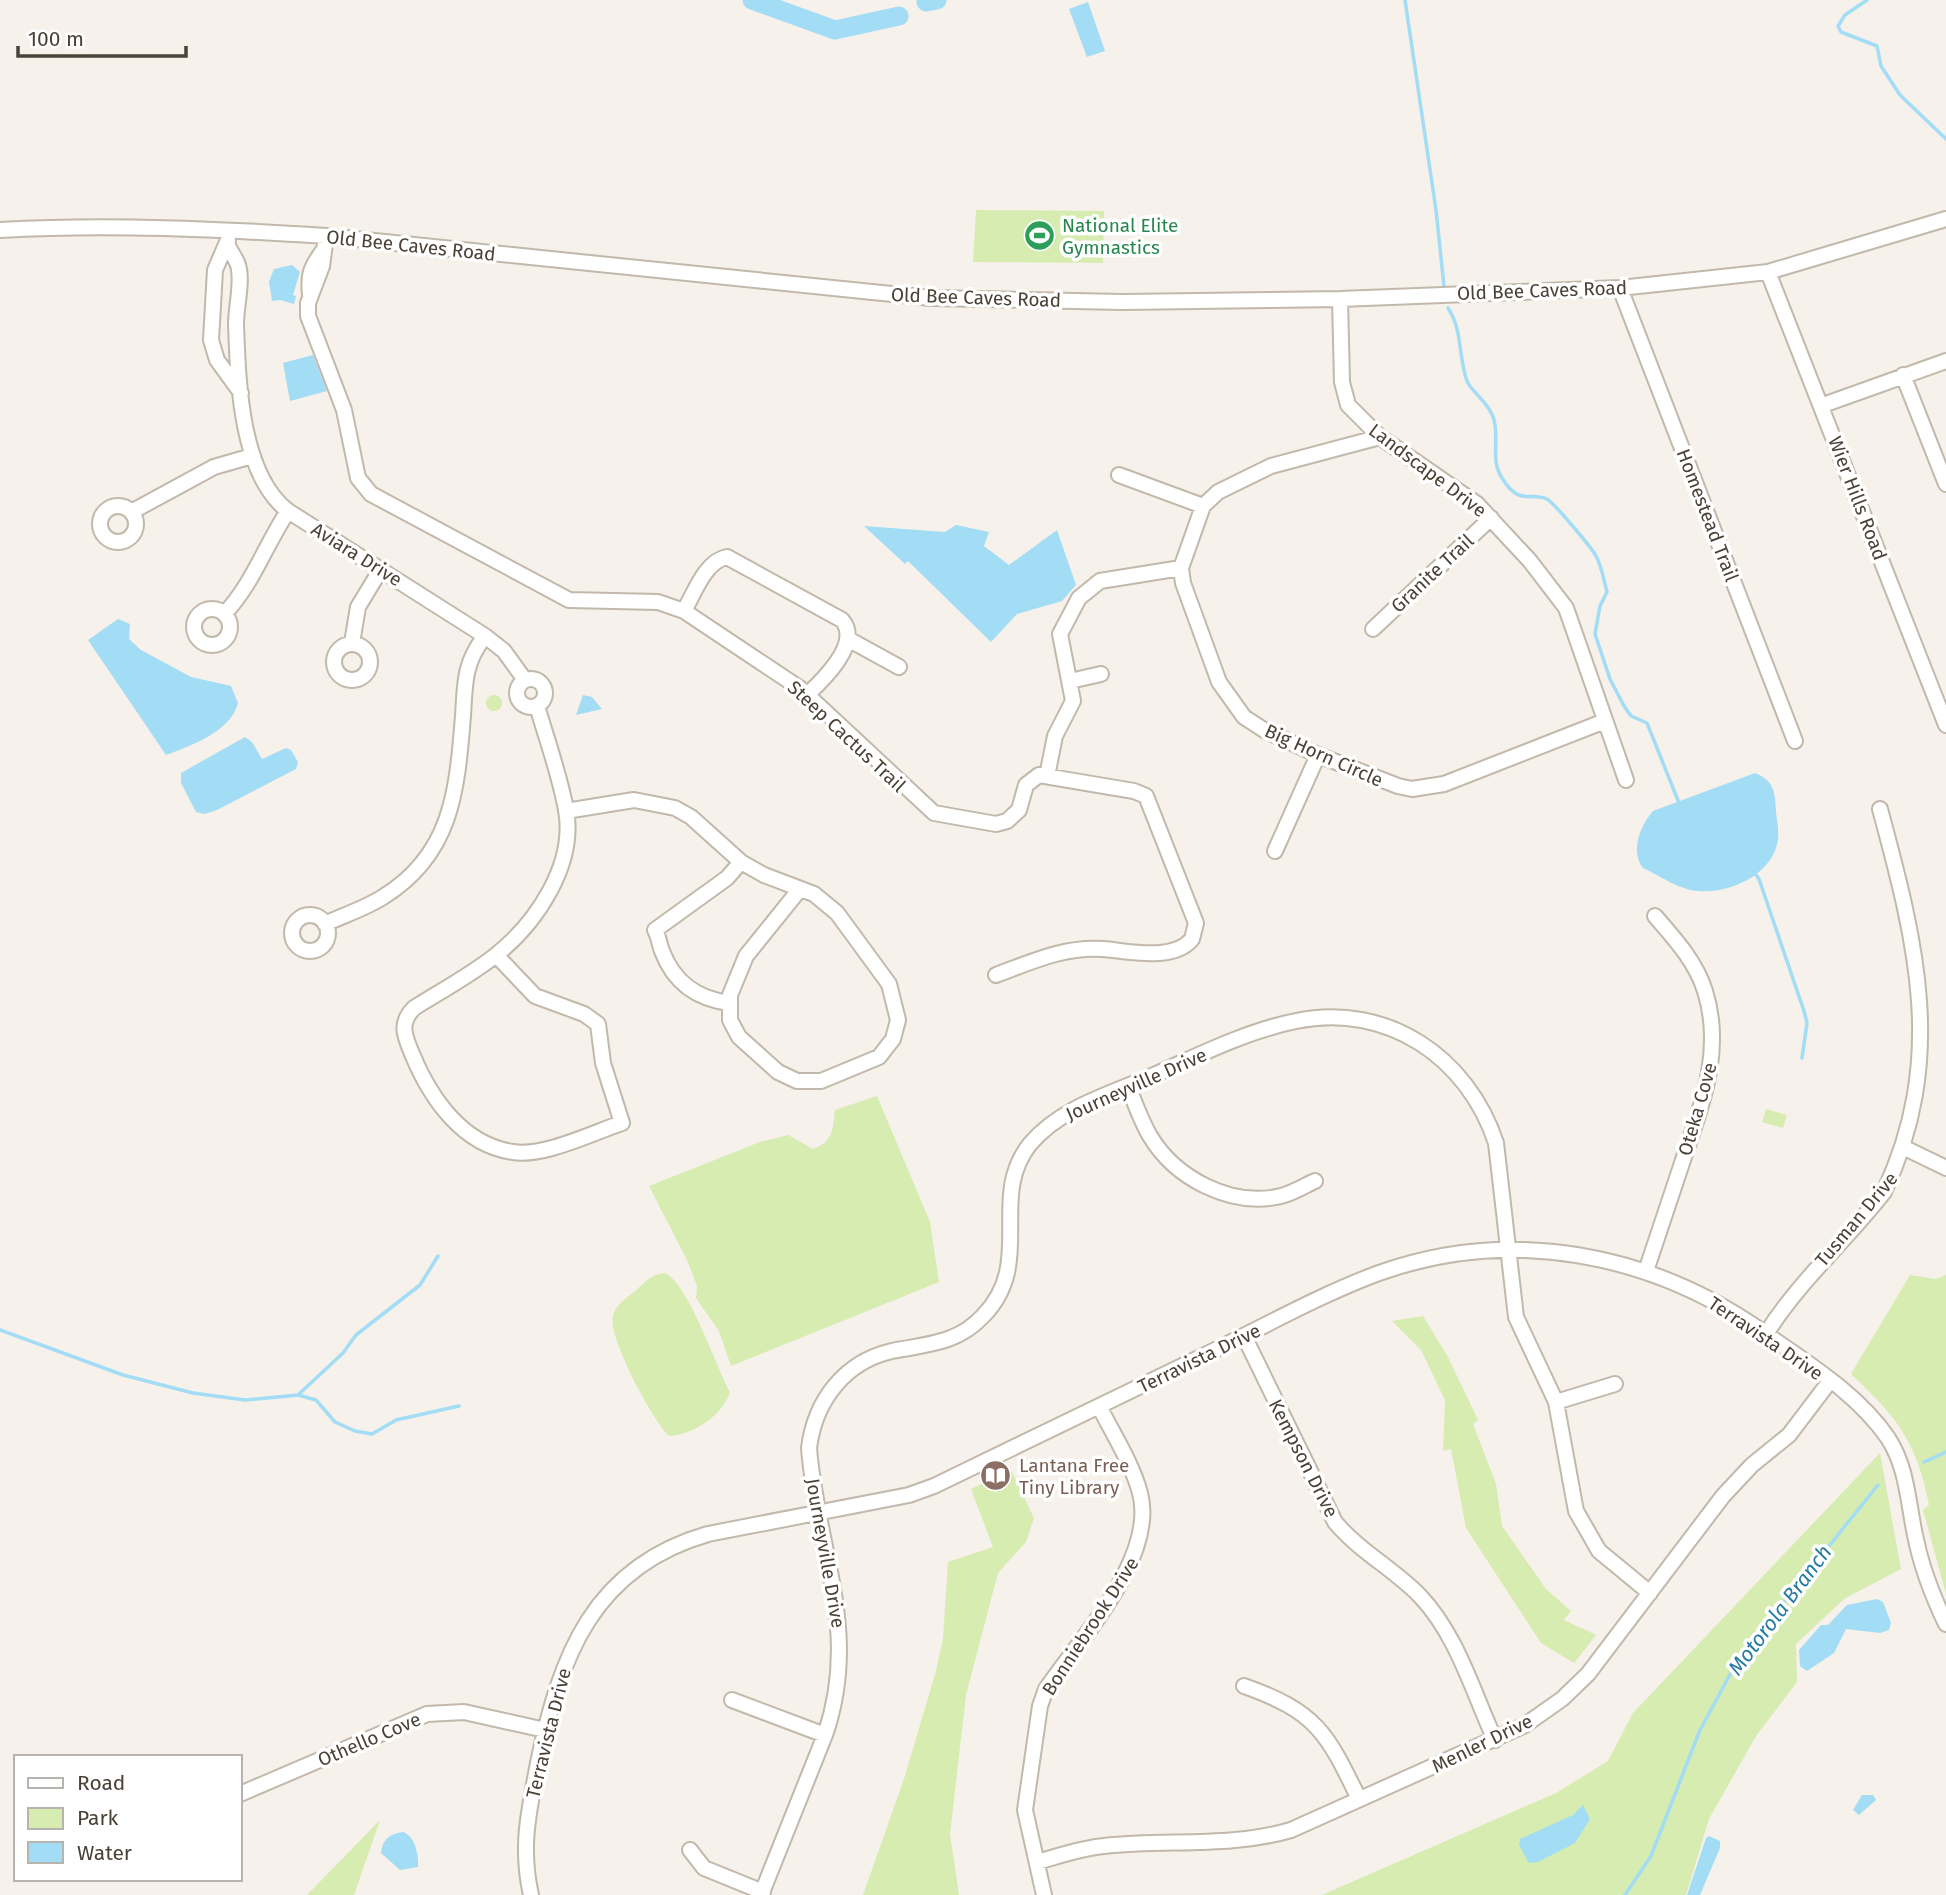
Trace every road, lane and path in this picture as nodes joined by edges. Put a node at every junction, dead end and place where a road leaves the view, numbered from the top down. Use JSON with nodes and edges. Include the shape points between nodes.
{"nodes":[{"id":1,"x":1946,"y":219,"type":"edge"},
{"id":2,"x":0,"y":230,"type":"edge"},
{"id":3,"x":230,"y":230,"type":"junction"},
{"id":4,"x":326,"y":236,"type":"junction"},
{"id":5,"x":228,"y":245,"type":"junction"},
{"id":6,"x":1768,"y":272,"type":"junction"},
{"id":7,"x":1620,"y":288,"type":"junction"},
{"id":8,"x":1340,"y":299,"type":"junction"},
{"id":9,"x":236,"y":311,"type":"junction"},
{"id":10,"x":212,"y":312,"type":"junction"},
{"id":11,"x":1946,"y":361,"type":"edge"},
{"id":12,"x":1903,"y":375,"type":"junction"},
{"id":13,"x":242,"y":394,"type":"junction"},
{"id":14,"x":1823,"y":405,"type":"junction"},
{"id":15,"x":1380,"y":437,"type":"junction"},
{"id":16,"x":252,"y":456,"type":"junction"},
{"id":17,"x":1119,"y":475,"type":"dead end"},
{"id":18,"x":1946,"y":484,"type":"edge"},
{"id":19,"x":1203,"y":506,"type":"junction"},
{"id":20,"x":132,"y":511,"type":"dead end"},
{"id":21,"x":288,"y":511,"type":"junction"},
{"id":22,"x":1491,"y":518,"type":"junction"},
{"id":23,"x":1181,"y":568,"type":"junction"},
{"id":24,"x":381,"y":569,"type":"junction"},
{"id":25,"x":684,"y":611,"type":"junction"},
{"id":26,"x":225,"y":613,"type":"dead end"},
{"id":27,"x":1373,"y":629,"type":"dead end"},
{"id":28,"x":485,"y":635,"type":"junction"},
{"id":29,"x":848,"y":639,"type":"junction"},
{"id":30,"x":352,"y":643,"type":"dead end"},
{"id":31,"x":899,"y":667,"type":"dead end"},
{"id":32,"x":1101,"y":674,"type":"dead end"},
{"id":33,"x":1070,"y":681,"type":"junction"},
{"id":34,"x":807,"y":695,"type":"junction"},
{"id":35,"x":1605,"y":721,"type":"junction"},
{"id":36,"x":1946,"y":725,"type":"edge"},
{"id":37,"x":1795,"y":741,"type":"dead end"},
{"id":38,"x":1318,"y":755,"type":"junction"},
{"id":39,"x":1047,"y":776,"type":"junction"},
{"id":40,"x":1626,"y":780,"type":"dead end"},
{"id":41,"x":1880,"y":809,"type":"dead end"},
{"id":42,"x":566,"y":811,"type":"junction"},
{"id":43,"x":1275,"y":851,"type":"dead end"},
{"id":44,"x":741,"y":862,"type":"junction"},
{"id":45,"x":800,"y":889,"type":"junction"},
{"id":46,"x":1655,"y":916,"type":"dead end"},
{"id":47,"x":325,"y":923,"type":"dead end"},
{"id":48,"x":496,"y":955,"type":"junction"},
{"id":49,"x":996,"y":975,"type":"dead end"},
{"id":50,"x":1933,"y":985,"type":"dead end"},
{"id":51,"x":730,"y":1003,"type":"junction"},
{"id":52,"x":1128,"y":1086,"type":"junction"},
{"id":53,"x":1930,"y":1093,"type":"dead end"},
{"id":54,"x":1909,"y":1150,"type":"junction"},
{"id":55,"x":1946,"y":1168,"type":"edge"},
{"id":56,"x":1315,"y":1181,"type":"dead end"},
{"id":57,"x":1509,"y":1249,"type":"junction"},
{"id":58,"x":1646,"y":1271,"type":"junction"},
{"id":59,"x":1766,"y":1334,"type":"junction"},
{"id":60,"x":1244,"y":1336,"type":"junction"},
{"id":61,"x":1830,"y":1381,"type":"junction"},
{"id":62,"x":1615,"y":1384,"type":"dead end"},
{"id":63,"x":1556,"y":1402,"type":"junction"},
{"id":64,"x":1099,"y":1406,"type":"junction"},
{"id":65,"x":819,"y":1513,"type":"junction"},
{"id":66,"x":1650,"y":1592,"type":"junction"},
{"id":67,"x":1946,"y":1624,"type":"edge"},
{"id":68,"x":1244,"y":1686,"type":"dead end"},
{"id":69,"x":732,"y":1700,"type":"dead end"},
{"id":70,"x":545,"y":1730,"type":"junction"},
{"id":71,"x":825,"y":1735,"type":"junction"},
{"id":72,"x":1495,"y":1740,"type":"junction"},
{"id":73,"x":242,"y":1793,"type":"edge"},
{"id":74,"x":1359,"y":1799,"type":"junction"},
{"id":75,"x":690,"y":1850,"type":"dead end"},
{"id":76,"x":1037,"y":1862,"type":"junction"},
{"id":77,"x":762,"y":1894,"type":"edge"},
{"id":78,"x":531,"y":1895,"type":"edge"},
{"id":79,"x":1044,"y":1895,"type":"edge"}],
"edges":[{"from":1,"to":6,"type":"street","name":"Old Bee Caves Road"},
{"from":2,"to":3,"type":"street","name":"Old Bee Caves Road"},
{"from":3,"to":4,"type":"street","name":"Old Bee Caves Road"},
{"from":3,"to":5,"type":"street","name":"Aviara Drive"},
{"from":4,"to":8,"type":"street","name":"Old Bee Caves Road","via":[[931,298],[1122,302]]},
{"from":4,"to":25,"type":"street","name":"Steep Cactus Trail","via":[[307,280],[307,310],[344,410],[358,478],[371,494],[569,600],[658,602]]},
{"from":5,"to":9,"type":"street","name":"Aviara Drive","via":[[238,267]]},
{"from":5,"to":10,"type":"street","name":"Aviara Drive","via":[[215,270]]},
{"from":6,"to":7,"type":"street","name":"Old Bee Caves Road"},
{"from":6,"to":14,"type":"street","name":"Wier Hills Road"},
{"from":7,"to":8,"type":"street","name":"Old Bee Caves Road"},
{"from":7,"to":37,"type":"street","name":"Homestead Trail"},
{"from":8,"to":15,"type":"street","name":"Landscape Drive","via":[[1344,396],[1353,412]]},
{"from":9,"to":10,"type":"street"},
{"from":9,"to":13,"type":"street","name":"Aviara Drive"},
{"from":10,"to":13,"type":"street","name":"Aviara Drive","via":[[214,349]]},
{"from":11,"to":12,"type":"street"},
{"from":12,"to":14,"type":"street"},
{"from":12,"to":18,"type":"street"},
{"from":13,"to":16,"type":"street","name":"Aviara Drive"},
{"from":14,"to":36,"type":"street","name":"Wier Hills Road"},
{"from":15,"to":19,"type":"street","via":[[1271,466],[1218,492]]},
{"from":15,"to":22,"type":"street","name":"Landscape Drive","via":[[1461,491]]},
{"from":16,"to":20,"type":"street","via":[[214,467]]},
{"from":16,"to":21,"type":"street","name":"Aviara Drive","via":[[271,496]]},
{"from":17,"to":19,"type":"street"},
{"from":19,"to":23,"type":"street"},
{"from":21,"to":24,"type":"street","name":"Aviara Drive"},
{"from":21,"to":26,"type":"street"},
{"from":22,"to":27,"type":"street","name":"Granite Trail"},
{"from":22,"to":35,"type":"street","name":"Landscape Drive","via":[[1566,608]]},
{"from":23,"to":33,"type":"street","via":[[1115,578],[1085,590],[1060,634]]},
{"from":23,"to":38,"type":"street","name":"Big Horn Circle","via":[[1219,682],[1237,710],[1264,730]]},
{"from":24,"to":28,"type":"street","name":"Aviara Drive"},
{"from":24,"to":30,"type":"street","via":[[358,607]]},
{"from":25,"to":29,"type":"street","via":[[710,567],[729,557],[842,620]]},
{"from":25,"to":34,"type":"street","name":"Steep Cactus Trail"},
{"from":28,"to":42,"type":"street","name":"Aviara Drive","via":[[504,651],[525,680],[517,690],[519,702],[537,706]]},
{"from":28,"to":47,"type":"street","via":[[468,661],[457,785],[439,838],[417,869],[394,890]]},
{"from":29,"to":31,"type":"street"},
{"from":29,"to":34,"type":"street","via":[[828,675]]},
{"from":32,"to":33,"type":"street"},
{"from":33,"to":39,"type":"street","via":[[1072,708],[1055,736]]},
{"from":34,"to":39,"type":"street","name":"Steep Cactus Trail","via":[[934,814],[1002,823],[1018,810],[1032,778]]},
{"from":35,"to":38,"type":"street","name":"Big Horn Circle","via":[[1427,788],[1398,786]]},
{"from":35,"to":40,"type":"street","name":"Landscape Drive"},
{"from":38,"to":43,"type":"street"},
{"from":39,"to":49,"type":"street","via":[[1146,796],[1196,923],[1195,934],[1177,950],[1059,952]]},
{"from":41,"to":50,"type":"street"},
{"from":42,"to":44,"type":"street","via":[[634,800],[675,808]]},
{"from":42,"to":48,"type":"street","name":"Aviara Drive","via":[[566,842],[552,886],[538,911]]},
{"from":44,"to":45,"type":"street"},
{"from":44,"to":51,"type":"street","via":[[727,878],[655,929],[669,966],[689,990]]},
{"from":45,"to":51,"type":"street","via":[[750,949]]},
{"from":45,"to":51,"type":"street","via":[[837,913],[889,984],[898,1020],[893,1039],[879,1057],[866,1064],[821,1081],[797,1081],[778,1072],[739,1037],[730,1020]]},
{"from":46,"to":58,"type":"street","name":"Oteka Cove","via":[[1699,976],[1711,1016],[1713,1054],[1706,1093]]},
{"from":48,"to":48,"type":"street","name":"Aviara Drive","via":[[414,1008],[405,1020],[404,1033],[428,1090],[455,1120],[491,1146],[530,1153],[622,1123],[603,1063],[598,1024],[535,996]]},
{"from":52,"to":56,"type":"street","via":[[1163,1154],[1200,1183],[1231,1194],[1264,1198]]},
{"from":52,"to":57,"type":"street","name":"Journeyville Drive","via":[[1236,1040],[1298,1020],[1345,1017],[1387,1026],[1436,1052],[1481,1105],[1500,1161]]},
{"from":52,"to":65,"type":"street","name":"Journeyville Drive","via":[[1048,1126],[1024,1153],[1009,1200],[1011,1260],[999,1295],[986,1314],[951,1340],[864,1361],[828,1393],[815,1420],[810,1448]]},
{"from":53,"to":54,"type":"street","name":"Tusman Drive"},
{"from":54,"to":55,"type":"street"},
{"from":54,"to":59,"type":"street","name":"Tusman Drive","via":[[1884,1192],[1814,1269]]},
{"from":57,"to":58,"type":"street","name":"Terravista Drive","via":[[1584,1255]]},
{"from":57,"to":60,"type":"street","name":"Terravista Drive","via":[[1442,1256],[1381,1273]]},
{"from":57,"to":63,"type":"street","name":"Journeyville Drive","via":[[1519,1328]]},
{"from":58,"to":59,"type":"street","name":"Terravista Drive","via":[[1714,1301]]},
{"from":59,"to":61,"type":"street","name":"Terravista Drive"},
{"from":60,"to":64,"type":"street","name":"Terravista Drive"},
{"from":60,"to":72,"type":"street","name":"Kempson Drive","via":[[1335,1522],[1434,1612]]},
{"from":61,"to":66,"type":"street","name":"Menler Drive","via":[[1790,1435],[1738,1478]]},
{"from":61,"to":67,"type":"street","name":"Terravista Drive","via":[[1866,1411],[1891,1442],[1907,1489],[1930,1591]]},
{"from":62,"to":63,"type":"street"},
{"from":63,"to":66,"type":"street","name":"Journeyville Drive","via":[[1571,1497],[1580,1522],[1599,1551]]},
{"from":64,"to":65,"type":"street","name":"Terravista Drive","via":[[934,1486]]},
{"from":64,"to":76,"type":"street","name":"Bonniebrook Drive","via":[[1135,1476],[1143,1527],[1130,1567],[1046,1689],[1040,1706],[1025,1796],[1026,1825]]},
{"from":65,"to":70,"type":"street","name":"Terravista Drive","via":[[684,1541],[632,1571],[583,1626],[560,1675]]},
{"from":65,"to":71,"type":"street","name":"Journeyville Drive","via":[[841,1642],[837,1692]]},
{"from":66,"to":72,"type":"street","name":"Menler Drive","via":[[1577,1686],[1533,1720]]},
{"from":68,"to":74,"type":"street","via":[[1282,1699],[1316,1724],[1335,1748]]},
{"from":69,"to":71,"type":"street"},
{"from":70,"to":73,"type":"street","name":"Othello Cove","via":[[464,1712],[427,1714]]},
{"from":70,"to":78,"type":"street","name":"Terravista Drive","via":[[524,1846]]},
{"from":71,"to":77,"type":"street","name":"Journeyville Drive"},
{"from":72,"to":74,"type":"street","name":"Menler Drive"},
{"from":74,"to":76,"type":"street","name":"Menler Drive","via":[[1270,1836],[1218,1843],[1102,1846]]},
{"from":75,"to":77,"type":"street","via":[[712,1872]]},
{"from":76,"to":79,"type":"street","name":"Bonniebrook Drive"}]}
